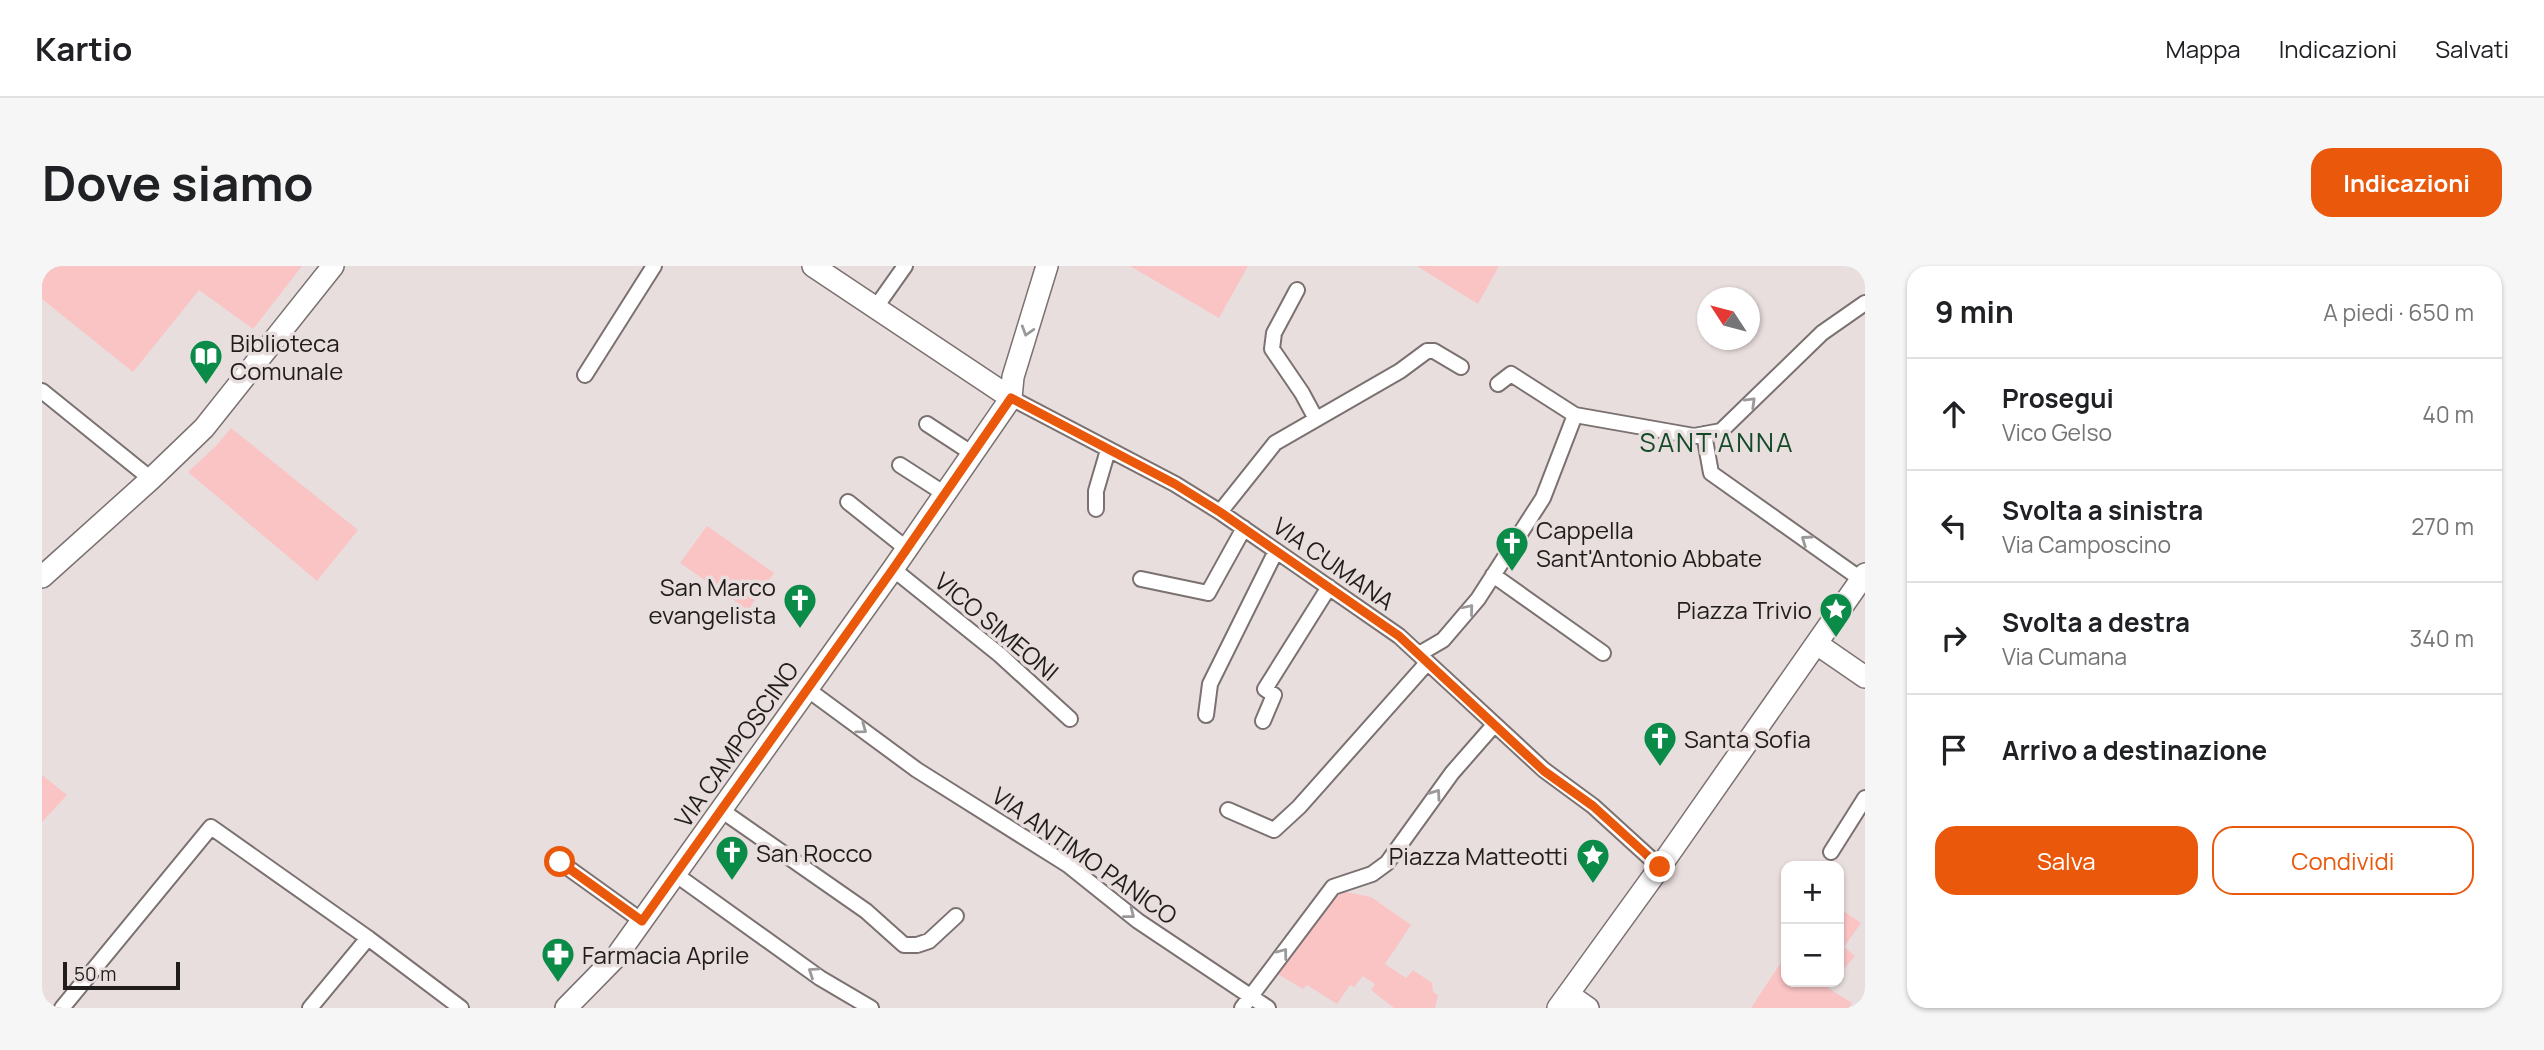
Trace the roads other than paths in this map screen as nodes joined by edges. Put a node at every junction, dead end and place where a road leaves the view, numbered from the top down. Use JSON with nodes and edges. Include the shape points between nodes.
{"nodes":[{"id":1,"x":333,"y":266,"type":"edge"},
{"id":2,"x":654,"y":266,"type":"edge"},
{"id":3,"x":813,"y":266,"type":"edge"},
{"id":4,"x":905,"y":266,"type":"edge"},
{"id":5,"x":1047,"y":266,"type":"edge"},
{"id":6,"x":1297,"y":290,"type":"dead end"},
{"id":7,"x":1865,"y":303,"type":"edge"},
{"id":8,"x":876,"y":307,"type":"junction"},
{"id":9,"x":1461,"y":368,"type":"dead end"},
{"id":10,"x":585,"y":375,"type":"dead end"},
{"id":11,"x":1498,"y":384,"type":"dead end"},
{"id":12,"x":42,"y":391,"type":"edge"},
{"id":13,"x":1011,"y":398,"type":"junction"},
{"id":14,"x":1575,"y":415,"type":"junction"},
{"id":15,"x":1316,"y":419,"type":"junction"},
{"id":16,"x":927,"y":424,"type":"dead end"},
{"id":17,"x":1704,"y":434,"type":"junction"},
{"id":18,"x":1108,"y":450,"type":"junction"},
{"id":19,"x":973,"y":454,"type":"junction"},
{"id":20,"x":900,"y":464,"type":"dead end"},
{"id":21,"x":151,"y":480,"type":"junction"},
{"id":22,"x":945,"y":494,"type":"junction"},
{"id":23,"x":848,"y":502,"type":"dead end"},
{"id":24,"x":1096,"y":509,"type":"dead end"},
{"id":25,"x":1220,"y":512,"type":"junction"},
{"id":26,"x":1244,"y":528,"type":"junction"},
{"id":27,"x":907,"y":549,"type":"junction"},
{"id":28,"x":1276,"y":551,"type":"junction"},
{"id":29,"x":893,"y":569,"type":"junction"},
{"id":30,"x":1493,"y":575,"type":"junction"},
{"id":31,"x":42,"y":576,"type":"edge"},
{"id":32,"x":1863,"y":577,"type":"edge"},
{"id":33,"x":1140,"y":579,"type":"dead end"},
{"id":34,"x":1329,"y":587,"type":"junction"},
{"id":35,"x":1817,"y":644,"type":"junction"},
{"id":36,"x":1603,"y":653,"type":"dead end"},
{"id":37,"x":1423,"y":659,"type":"junction"},
{"id":38,"x":1861,"y":674,"type":"edge"},
{"id":39,"x":807,"y":689,"type":"junction"},
{"id":40,"x":1206,"y":716,"type":"dead end"},
{"id":41,"x":1070,"y":719,"type":"dead end"},
{"id":42,"x":1263,"y":721,"type":"dead end"},
{"id":43,"x":1494,"y":725,"type":"junction"},
{"id":44,"x":1865,"y":799,"type":"edge"},
{"id":45,"x":721,"y":810,"type":"junction"},
{"id":46,"x":1228,"y":810,"type":"dead end"},
{"id":47,"x":1831,"y":852,"type":"dead end"},
{"id":48,"x":560,"y":862,"type":"dead end"},
{"id":49,"x":1660,"y":867,"type":"junction"},
{"id":50,"x":675,"y":874,"type":"junction"},
{"id":51,"x":956,"y":916,"type":"dead end"},
{"id":52,"x":642,"y":921,"type":"junction"},
{"id":53,"x":368,"y":938,"type":"junction"},
{"id":54,"x":1563,"y":1001,"type":"edge"},
{"id":55,"x":1247,"y":1002,"type":"edge"},
{"id":56,"x":62,"y":1008,"type":"edge"},
{"id":57,"x":310,"y":1008,"type":"edge"},
{"id":58,"x":461,"y":1008,"type":"edge"},
{"id":59,"x":566,"y":1008,"type":"edge"},
{"id":60,"x":871,"y":1008,"type":"edge"},
{"id":61,"x":1268,"y":1008,"type":"edge"},
{"id":62,"x":1588,"y":1008,"type":"edge"}],
"edges":[{"from":1,"to":21,"type":"street","via":[[204,428]]},
{"from":2,"to":10,"type":"street"},
{"from":3,"to":8,"type":"street"},
{"from":4,"to":8,"type":"street"},
{"from":5,"to":13,"type":"street","one_way":true,"via":[[1013,377]]},
{"from":6,"to":15,"type":"street","via":[[1274,333],[1272,349]]},
{"from":17,"to":7,"type":"street","one_way":true,"via":[[1721,431],[1822,333]]},
{"from":8,"to":13,"type":"street"},
{"from":9,"to":15,"type":"street","via":[[1427,351]]},
{"from":11,"to":14,"type":"street","via":[[1511,374]]},
{"from":12,"to":21,"type":"street"},
{"from":13,"to":18,"type":"street","name":"VIA CUMANA"},
{"from":13,"to":19,"type":"street","name":"VIA CAMPOSCINO"},
{"from":14,"to":17,"type":"street"},
{"from":14,"to":30,"type":"street","via":[[1543,498]]},
{"from":15,"to":25,"type":"street","via":[[1275,443]]},
{"from":16,"to":19,"type":"street"},
{"from":32,"to":17,"type":"street","one_way":true,"via":[[1712,473]]},
{"from":18,"to":24,"type":"street","via":[[1096,491]]},
{"from":18,"to":25,"type":"street","name":"VIA CUMANA"},
{"from":19,"to":22,"type":"street","name":"VIA CAMPOSCINO"},
{"from":20,"to":22,"type":"street"},
{"from":21,"to":31,"type":"street"},
{"from":22,"to":27,"type":"street","name":"VIA CAMPOSCINO"},
{"from":23,"to":27,"type":"street"},
{"from":25,"to":26,"type":"street","name":"VIA CUMANA"},
{"from":26,"to":28,"type":"street","name":"VIA CUMANA"},
{"from":26,"to":33,"type":"street","via":[[1208,593]]},
{"from":27,"to":29,"type":"street","name":"VIA CAMPOSCINO"},
{"from":28,"to":34,"type":"street","name":"VIA CUMANA"},
{"from":28,"to":40,"type":"street","via":[[1210,684]]},
{"from":29,"to":39,"type":"street","name":"VIA CAMPOSCINO"},
{"from":29,"to":41,"type":"street","name":"VICO SIMEONI","via":[[1000,654]]},
{"from":30,"to":36,"type":"street"},
{"from":37,"to":30,"type":"street","one_way":true,"via":[[1478,599]]},
{"from":32,"to":35,"type":"street"},
{"from":34,"to":37,"type":"street","name":"VIA CUMANA","via":[[1399,636]]},
{"from":34,"to":42,"type":"street","via":[[1265,689],[1274,695]]},
{"from":35,"to":38,"type":"street"},
{"from":35,"to":49,"type":"street"},
{"from":37,"to":43,"type":"street","name":"VIA CUMANA"},
{"from":37,"to":46,"type":"street","via":[[1299,807],[1274,830]]},
{"from":39,"to":45,"type":"street","name":"VIA CAMPOSCINO"},
{"from":39,"to":55,"type":"street","name":"VIA ANTIMO PANICO","one_way":true,"via":[[917,770],[1068,865]]},
{"from":43,"to":49,"type":"street","name":"VIA CUMANA"},
{"from":55,"to":43,"type":"street","one_way":true,"via":[[1333,887],[1372,874],[1387,863],[1452,773]]},
{"from":44,"to":47,"type":"street"},
{"from":45,"to":50,"type":"street","name":"VIA CAMPOSCINO"},
{"from":45,"to":51,"type":"street","via":[[866,911],[904,945],[929,941]]},
{"from":48,"to":52,"type":"street"},
{"from":49,"to":54,"type":"street"},
{"from":50,"to":52,"type":"street","name":"VIA CAMPOSCINO"},
{"from":60,"to":50,"type":"street","one_way":true,"via":[[820,978]]},
{"from":52,"to":59,"type":"street","name":"VIA CAMPOSCINO","via":[[616,957]]},
{"from":53,"to":56,"type":"street","via":[[211,827]]},
{"from":53,"to":57,"type":"street"},
{"from":53,"to":58,"type":"street"},
{"from":54,"to":62,"type":"street"},
{"from":55,"to":61,"type":"street","name":"VIA ANTIMO PANICO"}]}
